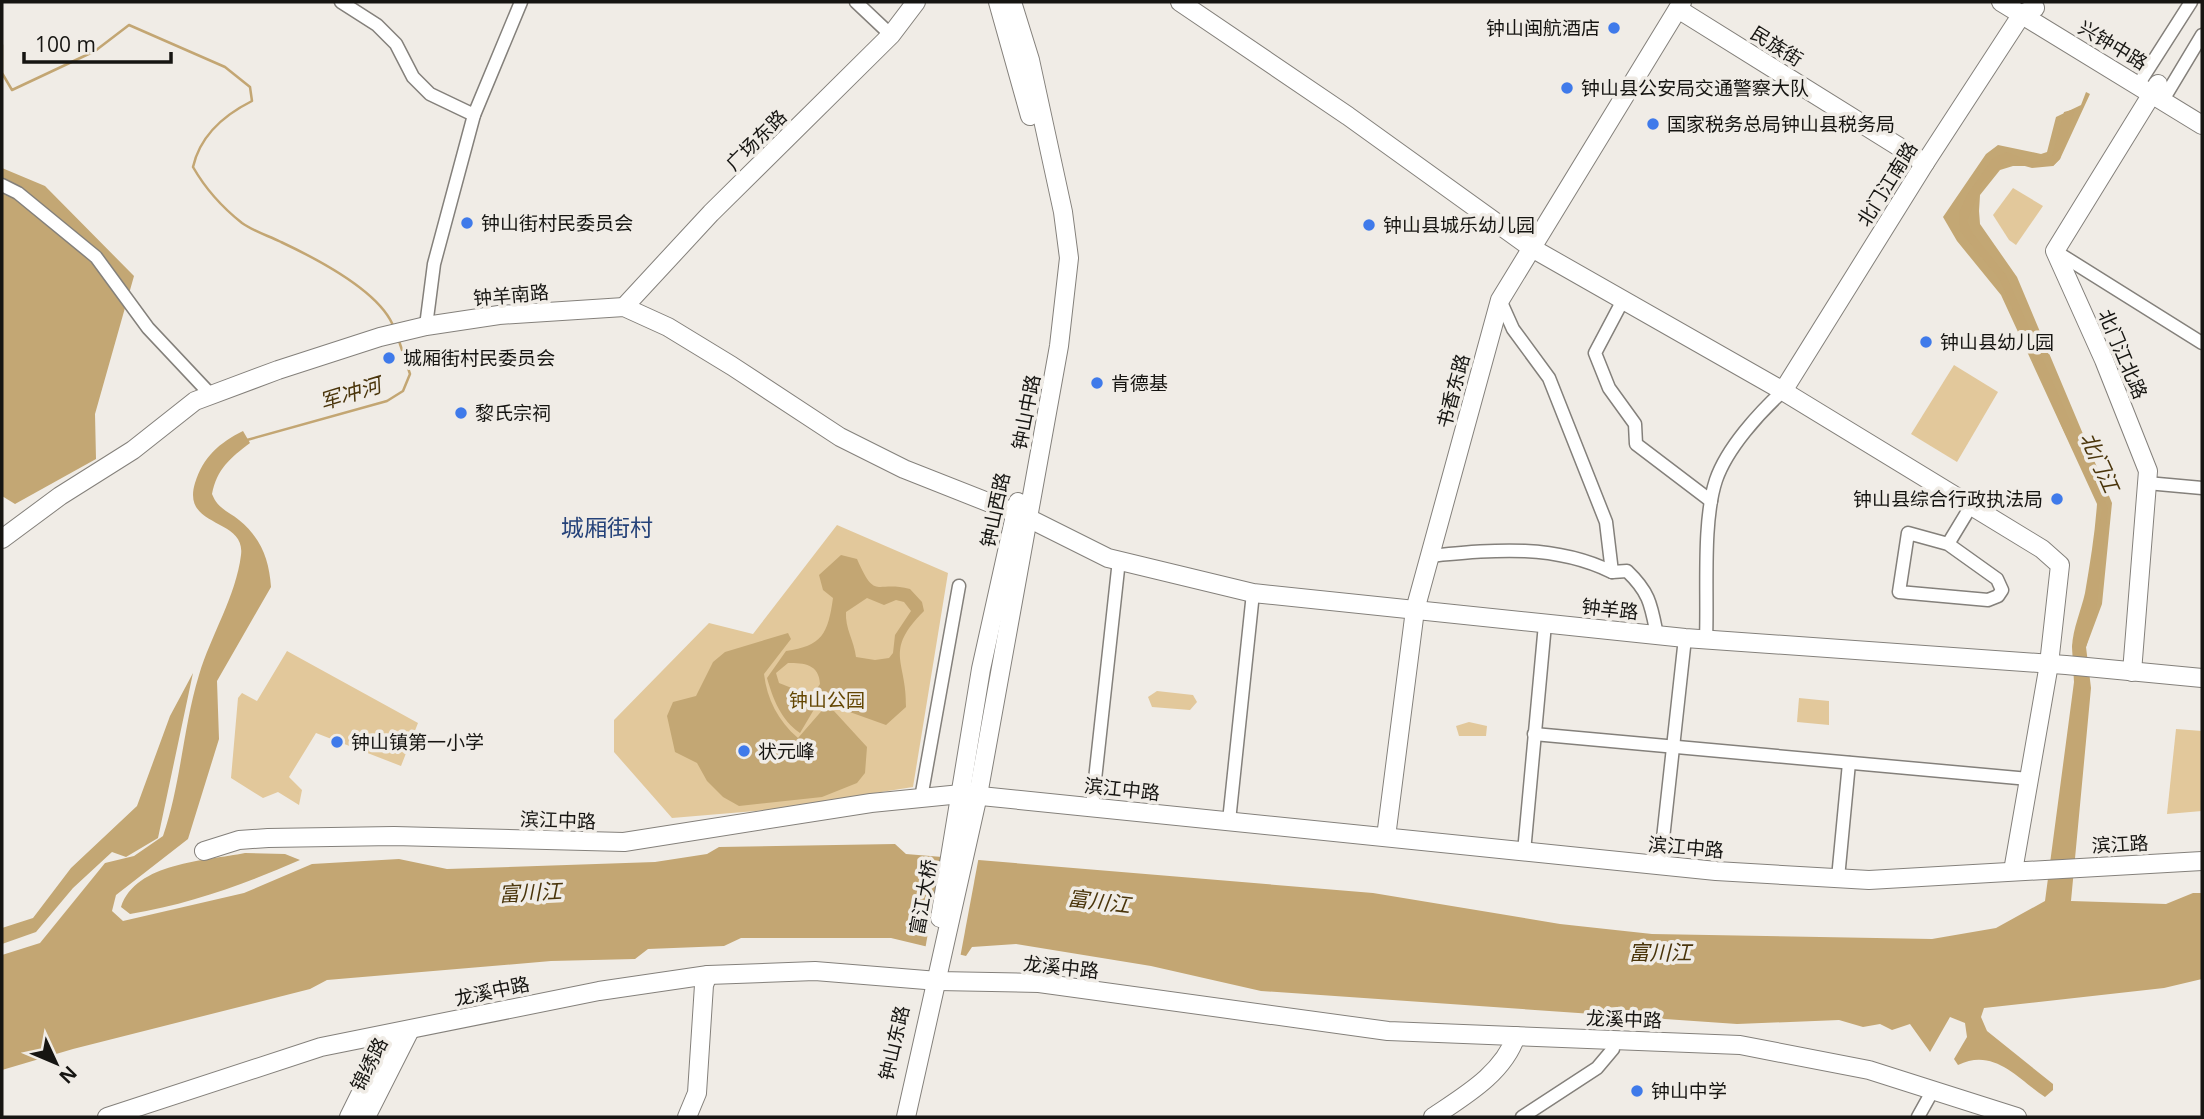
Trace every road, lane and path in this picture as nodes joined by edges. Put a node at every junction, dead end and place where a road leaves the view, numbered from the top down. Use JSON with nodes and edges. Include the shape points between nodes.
{"nodes":[{"id":1,"x":341,"y":2,"type":"edge"},
{"id":2,"x":521,"y":2,"type":"edge"},
{"id":3,"x":856,"y":2,"type":"edge"},
{"id":4,"x":915,"y":2,"type":"edge"},
{"id":5,"x":998,"y":2,"type":"edge"},
{"id":6,"x":1012,"y":2,"type":"edge"},
{"id":7,"x":1180,"y":2,"type":"edge"},
{"id":8,"x":2001,"y":2,"type":"edge"},
{"id":9,"x":2191,"y":2,"type":"edge"},
{"id":10,"x":1680,"y":5,"type":"edge"},
{"id":11,"x":2031,"y":6,"type":"edge"},
{"id":12,"x":891,"y":35,"type":"junction"},
{"id":13,"x":2202,"y":35,"type":"edge"},
{"id":14,"x":2154,"y":88,"type":"junction"},
{"id":15,"x":2202,"y":111,"type":"edge"},
{"id":16,"x":474,"y":115,"type":"junction"},
{"id":17,"x":2202,"y":125,"type":"edge"},
{"id":18,"x":1924,"y":163,"type":"junction"},
{"id":19,"x":2,"y":185,"type":"edge"},
{"id":20,"x":1530,"y":247,"type":"junction"},
{"id":21,"x":2054,"y":251,"type":"junction"},
{"id":22,"x":1500,"y":300,"type":"junction"},
{"id":23,"x":1623,"y":300,"type":"junction"},
{"id":24,"x":624,"y":307,"type":"junction"},
{"id":25,"x":426,"y":326,"type":"junction"},
{"id":26,"x":2202,"y":343,"type":"edge"},
{"id":27,"x":1783,"y":391,"type":"junction"},
{"id":28,"x":211,"y":395,"type":"junction"},
{"id":29,"x":2147,"y":483,"type":"junction"},
{"id":30,"x":2202,"y":488,"type":"edge"},
{"id":31,"x":1710,"y":501,"type":"junction"},
{"id":32,"x":1971,"y":506,"type":"junction"},
{"id":33,"x":1022,"y":516,"type":"junction"},
{"id":34,"x":2,"y":539,"type":"edge"},
{"id":35,"x":1948,"y":544,"type":"junction"},
{"id":36,"x":1429,"y":556,"type":"junction"},
{"id":37,"x":1119,"y":560,"type":"junction"},
{"id":38,"x":1612,"y":572,"type":"junction"},
{"id":39,"x":959,"y":586,"type":"dead end"},
{"id":40,"x":1253,"y":593,"type":"junction"},
{"id":41,"x":1415,"y":610,"type":"junction"},
{"id":42,"x":1545,"y":624,"type":"junction"},
{"id":43,"x":1657,"y":635,"type":"junction"},
{"id":44,"x":1685,"y":638,"type":"junction"},
{"id":45,"x":1706,"y":640,"type":"junction"},
{"id":46,"x":2058,"y":664,"type":"junction"},
{"id":47,"x":2132,"y":672,"type":"junction"},
{"id":48,"x":2202,"y":678,"type":"edge"},
{"id":49,"x":1534,"y":734,"type":"junction"},
{"id":50,"x":1673,"y":747,"type":"junction"},
{"id":51,"x":1849,"y":762,"type":"junction"},
{"id":52,"x":2029,"y":779,"type":"junction"},
{"id":53,"x":970,"y":795,"type":"junction"},
{"id":54,"x":921,"y":798,"type":"junction"},
{"id":55,"x":1092,"y":807,"type":"junction"},
{"id":56,"x":1230,"y":821,"type":"junction"},
{"id":57,"x":964,"y":827,"type":"joint"},
{"id":58,"x":1386,"y":837,"type":"junction"},
{"id":59,"x":204,"y":851,"type":"dead end"},
{"id":60,"x":1524,"y":852,"type":"junction"},
{"id":61,"x":2202,"y":861,"type":"edge"},
{"id":62,"x":1660,"y":866,"type":"junction"},
{"id":63,"x":2040,"y":869,"type":"joint"},
{"id":64,"x":2012,"y":871,"type":"junction"},
{"id":65,"x":1838,"y":878,"type":"junction"},
{"id":66,"x":706,"y":980,"type":"junction"},
{"id":67,"x":933,"y":984,"type":"junction"},
{"id":68,"x":397,"y":1037,"type":"junction"},
{"id":69,"x":1514,"y":1041,"type":"junction"},
{"id":70,"x":1613,"y":1049,"type":"junction"},
{"id":71,"x":1930,"y":1094,"type":"junction"},
{"id":72,"x":107,"y":1117,"type":"edge"},
{"id":73,"x":136,"y":1117,"type":"edge"},
{"id":74,"x":349,"y":1117,"type":"edge"},
{"id":75,"x":366,"y":1117,"type":"edge"},
{"id":76,"x":687,"y":1117,"type":"edge"},
{"id":77,"x":899,"y":1117,"type":"edge"},
{"id":78,"x":906,"y":1117,"type":"edge"},
{"id":79,"x":1433,"y":1117,"type":"edge"},
{"id":80,"x":1522,"y":1117,"type":"edge"},
{"id":81,"x":1917,"y":1117,"type":"edge"},
{"id":82,"x":1986,"y":1117,"type":"edge"},
{"id":83,"x":2017,"y":1117,"type":"edge"}],
"edges":[{"from":1,"to":16,"type":"street","via":[[377,25],[396,44],[413,78],[430,94]]},
{"from":2,"to":16,"type":"street"},
{"from":3,"to":12,"type":"street"},
{"from":4,"to":12,"type":"street","name":"广场东路"},
{"from":5,"to":33,"type":"street","name":"钟山西路","via":[[1026,96],[1058,261]]},
{"from":6,"to":33,"type":"street","name":"钟山中路","via":[[1030,61],[1069,258],[1059,346]]},
{"from":7,"to":20,"type":"street"},
{"from":8,"to":11,"type":"street","name":"兴钟中路"},
{"from":9,"to":14,"type":"street"},
{"from":10,"to":18,"type":"street","name":"民族街"},
{"from":10,"to":20,"type":"street","name":"书香东路"},
{"from":11,"to":14,"type":"street","name":"兴钟中路"},
{"from":11,"to":18,"type":"street","name":"北门江南路"},
{"from":12,"to":24,"type":"street","name":"广场东路","via":[[711,213]]},
{"from":13,"to":14,"type":"street"},
{"from":14,"to":15,"type":"street","name":"兴钟中路"},
{"from":14,"to":17,"type":"street","name":"兴钟中路"},
{"from":14,"to":21,"type":"street"},
{"from":16,"to":25,"type":"street","via":[[434,264]]},
{"from":18,"to":27,"type":"street","name":"北门江南路"},
{"from":19,"to":28,"type":"street","via":[[96,257],[148,328]]},
{"from":20,"to":22,"type":"street","name":"书香东路"},
{"from":20,"to":23,"type":"street"},
{"from":21,"to":26,"type":"street"},
{"from":21,"to":29,"type":"street","name":"北门江北路","via":[[2104,360],[2148,471]]},
{"from":22,"to":36,"type":"street","name":"书香东路"},
{"from":22,"to":38,"type":"street","via":[[1513,329],[1549,378],[1606,522]]},
{"from":23,"to":27,"type":"street"},
{"from":23,"to":31,"type":"street","via":[[1595,354],[1609,388],[1635,424],[1636,444]]},
{"from":24,"to":25,"type":"street","name":"钟羊南路","via":[[499,315]]},
{"from":24,"to":33,"type":"street","name":"钟羊南路","via":[[668,327],[840,437],[904,469]]},
{"from":25,"to":28,"type":"street","name":"钟羊南路","via":[[380,337]]},
{"from":27,"to":31,"type":"street","via":[[1756,416],[1717,477]]},
{"from":27,"to":32,"type":"street"},
{"from":28,"to":34,"type":"street","name":"钟羊南路","via":[[195,401],[133,450]]},
{"from":29,"to":30,"type":"street"},
{"from":29,"to":47,"type":"street","name":"北门江北路"},
{"from":31,"to":45,"type":"street"},
{"from":32,"to":35,"type":"street"},
{"from":32,"to":46,"type":"street","via":[[2060,565]]},
{"from":33,"to":37,"type":"street","name":"钟羊路"},
{"from":33,"to":53,"type":"street","name":"钟山中路"},
{"from":35,"to":35,"type":"street","via":[[1997,579],[2002,590],[1998,596],[1988,600],[1899,592],[1908,533]]},
{"from":36,"to":38,"type":"street","via":[[1537,550],[1588,560]]},
{"from":36,"to":41,"type":"street","name":"书香东路"},
{"from":37,"to":40,"type":"street","name":"钟羊路"},
{"from":37,"to":55,"type":"street"},
{"from":38,"to":43,"type":"street","via":[[1627,571],[1643,586],[1651,600]]},
{"from":39,"to":54,"type":"street"},
{"from":40,"to":41,"type":"street","name":"钟羊路"},
{"from":40,"to":56,"type":"street"},
{"from":41,"to":42,"type":"street","name":"钟羊路"},
{"from":41,"to":58,"type":"street","name":"书香东路"},
{"from":42,"to":43,"type":"street","name":"钟羊路"},
{"from":42,"to":49,"type":"street"},
{"from":43,"to":44,"type":"street","name":"钟羊路"},
{"from":44,"to":45,"type":"street","name":"钟羊路"},
{"from":44,"to":50,"type":"street"},
{"from":45,"to":46,"type":"street","name":"钟羊路"},
{"from":46,"to":47,"type":"street","name":"钟羊路"},
{"from":46,"to":52,"type":"street"},
{"from":47,"to":48,"type":"street","name":"钟羊路"},
{"from":49,"to":50,"type":"street"},
{"from":49,"to":60,"type":"street"},
{"from":50,"to":51,"type":"street"},
{"from":50,"to":62,"type":"street"},
{"from":51,"to":52,"type":"street"},
{"from":51,"to":65,"type":"street"},
{"from":52,"to":64,"type":"street"},
{"from":53,"to":54,"type":"street","name":"滨江中路"},
{"from":53,"to":55,"type":"street","name":"滨江中路"},
{"from":53,"to":57,"type":"street","name":"钟山中路"},
{"from":54,"to":59,"type":"street","name":"滨江中路","via":[[624,842],[268,838],[239,840]]},
{"from":55,"to":56,"type":"street","name":"滨江中路"},
{"from":56,"to":58,"type":"street","name":"滨江中路"},
{"from":57,"to":67,"type":"street","name":"富江大桥"},
{"from":58,"to":60,"type":"street","name":"滨江中路"},
{"from":60,"to":62,"type":"street","name":"滨江中路"},
{"from":61,"to":63,"type":"street","name":"滨江路"},
{"from":62,"to":65,"type":"street","name":"滨江中路"},
{"from":63,"to":64,"type":"street","name":"滨江中路"},
{"from":64,"to":65,"type":"street","name":"滨江中路"},
{"from":66,"to":67,"type":"street","name":"龙溪中路","via":[[815,971]]},
{"from":66,"to":68,"type":"street","name":"龙溪中路","via":[[599,991]]},
{"from":66,"to":76,"type":"street","via":[[697,1093]]},
{"from":67,"to":69,"type":"street","name":"龙溪中路","via":[[1038,993],[1387,1040]]},
{"from":67,"to":77,"type":"street","name":"钟山东路"},
{"from":67,"to":78,"type":"street","name":"钟山东路"},
{"from":68,"to":72,"type":"street","name":"龙溪中路","via":[[321,1047]]},
{"from":68,"to":73,"type":"street","name":"龙溪中路","via":[[323,1056]]},
{"from":68,"to":74,"type":"street","name":"锦绣路"},
{"from":68,"to":75,"type":"street","name":"锦绣路"},
{"from":69,"to":70,"type":"street","name":"龙溪中路"},
{"from":69,"to":71,"type":"street","name":"龙溪中路","via":[[1740,1045],[1868,1070]]},
{"from":69,"to":79,"type":"street","via":[[1488,1077]]},
{"from":70,"to":71,"type":"street","name":"龙溪中路","via":[[1739,1054]]},
{"from":70,"to":80,"type":"street","via":[[1597,1068]]},
{"from":71,"to":81,"type":"street"},
{"from":71,"to":82,"type":"street","name":"龙溪中路"},
{"from":71,"to":83,"type":"street","name":"龙溪中路"}]}
